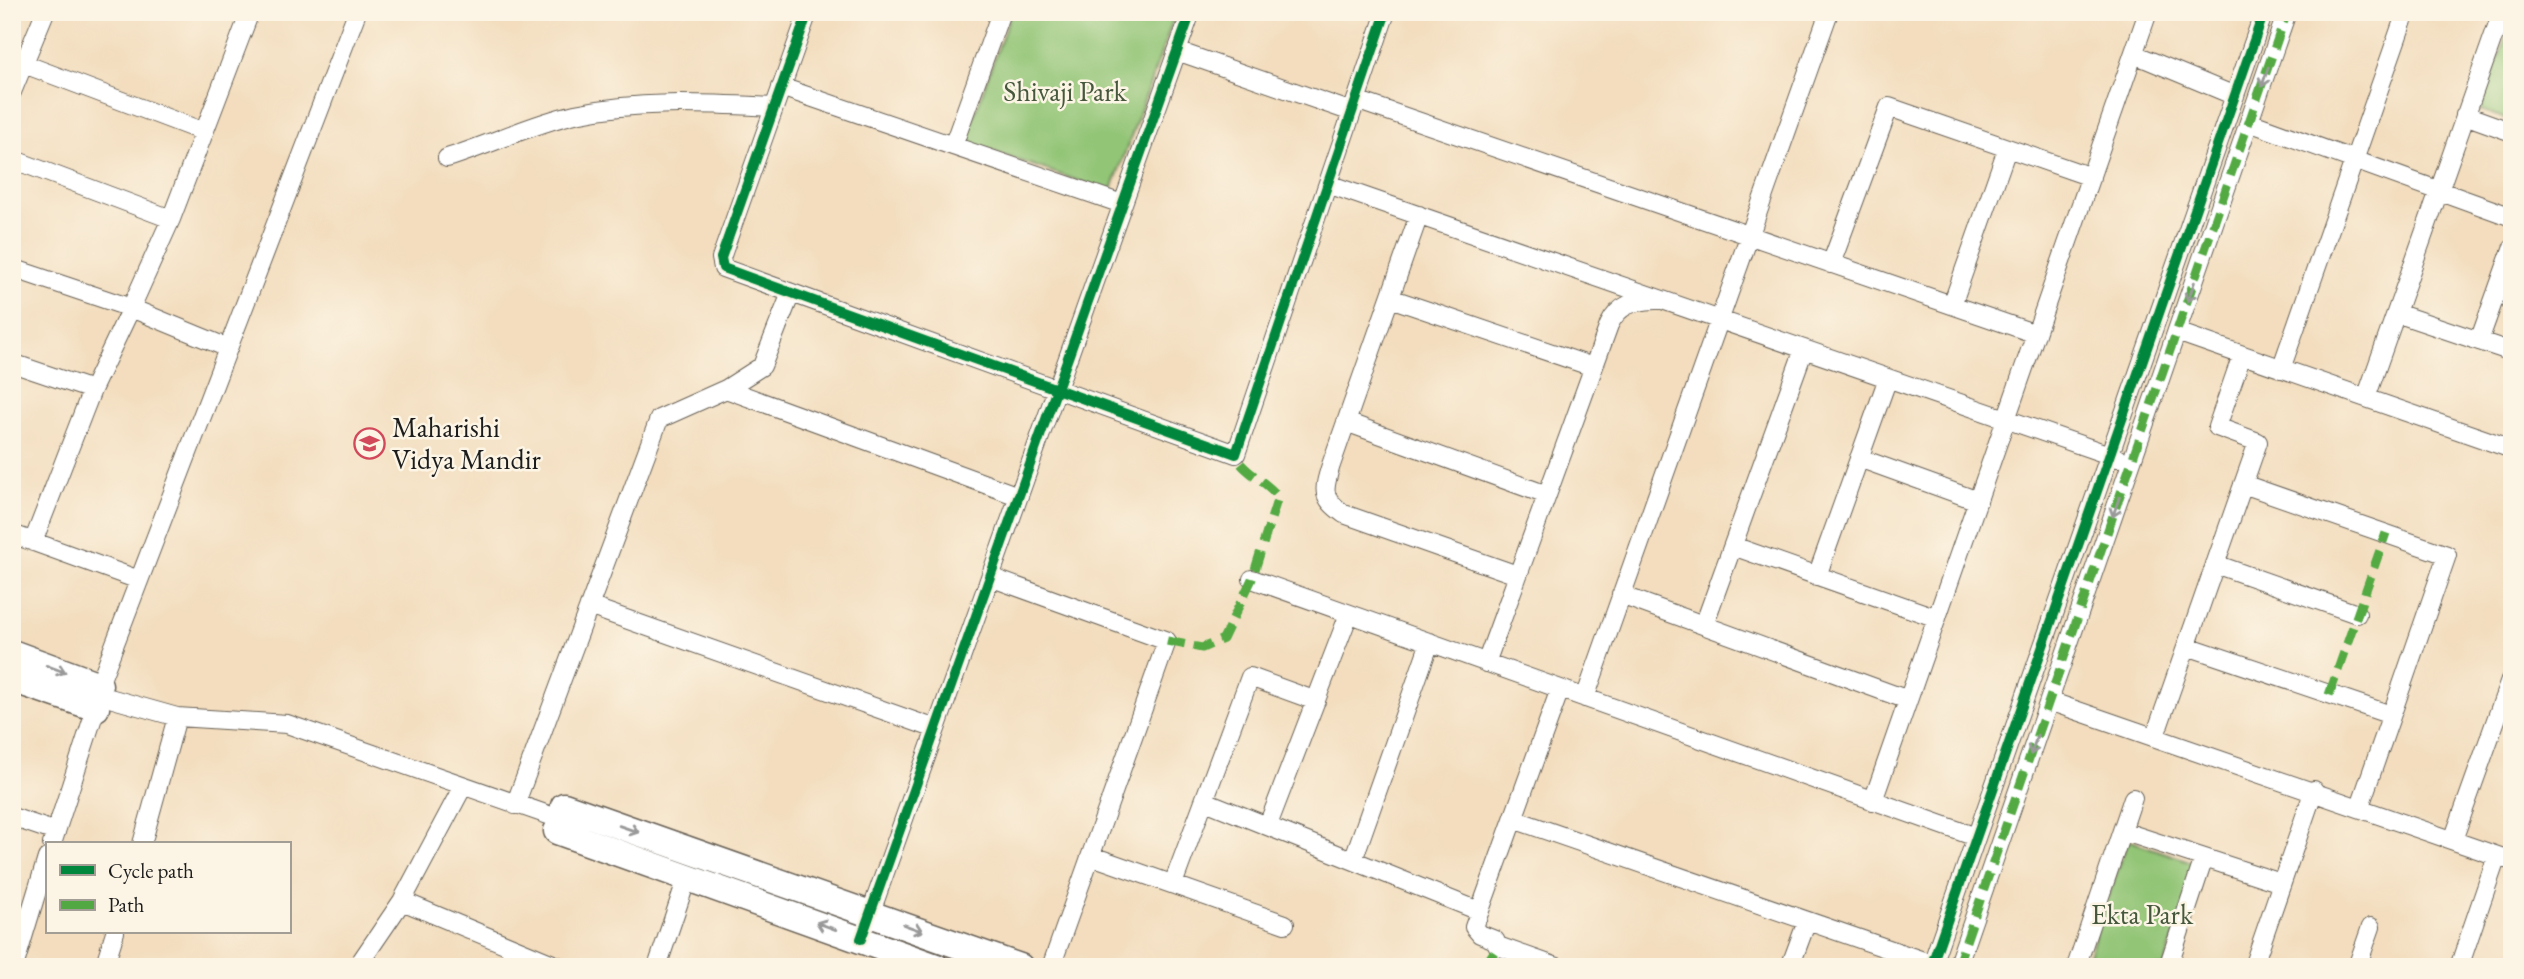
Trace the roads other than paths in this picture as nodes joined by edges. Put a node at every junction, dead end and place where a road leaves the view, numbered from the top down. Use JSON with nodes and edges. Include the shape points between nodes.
{"nodes":[{"id":1,"x":45,"y":12,"type":"edge"},
{"id":2,"x":357,"y":12,"type":"edge"},
{"id":3,"x":807,"y":12,"type":"edge"},
{"id":4,"x":1001,"y":12,"type":"edge"},
{"id":5,"x":1191,"y":12,"type":"edge"},
{"id":6,"x":1386,"y":12,"type":"edge"},
{"id":7,"x":1829,"y":12,"type":"edge"},
{"id":8,"x":2148,"y":12,"type":"edge"},
{"id":9,"x":2264,"y":12,"type":"edge"},
{"id":10,"x":2287,"y":12,"type":"edge"},
{"id":11,"x":2406,"y":12,"type":"edge"},
{"id":12,"x":2502,"y":12,"type":"edge"},
{"id":13,"x":243,"y":14,"type":"edge"},
{"id":14,"x":1177,"y":51,"type":"junction"},
{"id":15,"x":2134,"y":54,"type":"junction"},
{"id":16,"x":24,"y":64,"type":"junction"},
{"id":17,"x":781,"y":87,"type":"junction"},
{"id":18,"x":12,"y":92,"type":"edge"},
{"id":19,"x":2235,"y":96,"type":"junction"},
{"id":20,"x":1354,"y":106,"type":"junction"},
{"id":21,"x":774,"y":107,"type":"junction"},
{"id":22,"x":2465,"y":115,"type":"junction"},
{"id":23,"x":2249,"y":122,"type":"junction"},
{"id":24,"x":204,"y":132,"type":"junction"},
{"id":25,"x":2512,"y":132,"type":"edge"},
{"id":26,"x":953,"y":146,"type":"junction"},
{"id":27,"x":2007,"y":149,"type":"junction"},
{"id":28,"x":447,"y":158,"type":"dead end"},
{"id":29,"x":12,"y":159,"type":"edge"},
{"id":30,"x":2355,"y":161,"type":"junction"},
{"id":31,"x":2091,"y":177,"type":"junction"},
{"id":32,"x":1328,"y":184,"type":"junction"},
{"id":33,"x":2439,"y":191,"type":"junction"},
{"id":34,"x":1122,"y":204,"type":"junction"},
{"id":35,"x":1419,"y":215,"type":"junction"},
{"id":36,"x":2512,"y":217,"type":"edge"},
{"id":37,"x":171,"y":219,"type":"junction"},
{"id":38,"x":1749,"y":236,"type":"junction"},
{"id":39,"x":2512,"y":249,"type":"edge"},
{"id":40,"x":1831,"y":264,"type":"junction"},
{"id":41,"x":12,"y":268,"type":"edge"},
{"id":42,"x":791,"y":293,"type":"junction"},
{"id":43,"x":1390,"y":298,"type":"junction"},
{"id":44,"x":1662,"y":300,"type":"junction"},
{"id":45,"x":1952,"y":305,"type":"junction"},
{"id":46,"x":131,"y":308,"type":"junction"},
{"id":47,"x":2396,"y":313,"type":"junction"},
{"id":48,"x":1719,"y":320,"type":"junction"},
{"id":49,"x":2177,"y":332,"type":"junction"},
{"id":50,"x":2036,"y":334,"type":"junction"},
{"id":51,"x":2479,"y":341,"type":"junction"},
{"id":52,"x":228,"y":348,"type":"junction"},
{"id":53,"x":1804,"y":349,"type":"junction"},
{"id":54,"x":2512,"y":352,"type":"edge"},
{"id":55,"x":2242,"y":355,"type":"junction"},
{"id":56,"x":12,"y":363,"type":"edge"},
{"id":57,"x":1593,"y":367,"type":"junction"},
{"id":58,"x":2281,"y":369,"type":"junction"},
{"id":59,"x":1888,"y":378,"type":"junction"},
{"id":60,"x":726,"y":389,"type":"junction"},
{"id":61,"x":1056,"y":389,"type":"junction"},
{"id":62,"x":92,"y":390,"type":"junction"},
{"id":63,"x":2366,"y":398,"type":"junction"},
{"id":64,"x":2007,"y":419,"type":"junction"},
{"id":65,"x":1346,"y":422,"type":"junction"},
{"id":66,"x":2512,"y":449,"type":"edge"},
{"id":67,"x":2110,"y":455,"type":"junction"},
{"id":68,"x":1859,"y":458,"type":"junction"},
{"id":69,"x":2131,"y":463,"type":"junction"},
{"id":70,"x":2243,"y":484,"type":"junction"},
{"id":71,"x":1547,"y":495,"type":"junction"},
{"id":72,"x":1018,"y":496,"type":"junction"},
{"id":73,"x":1978,"y":500,"type":"junction"},
{"id":74,"x":12,"y":534,"type":"edge"},
{"id":75,"x":33,"y":542,"type":"junction"},
{"id":76,"x":1733,"y":546,"type":"junction"},
{"id":77,"x":2215,"y":564,"type":"junction"},
{"id":78,"x":1517,"y":575,"type":"junction"},
{"id":79,"x":1816,"y":576,"type":"junction"},
{"id":80,"x":990,"y":577,"type":"junction"},
{"id":81,"x":1252,"y":579,"type":"dead end"},
{"id":82,"x":139,"y":580,"type":"junction"},
{"id":83,"x":1621,"y":595,"type":"junction"},
{"id":84,"x":589,"y":606,"type":"junction"},
{"id":85,"x":1349,"y":614,"type":"junction"},
{"id":86,"x":2357,"y":614,"type":"dead end"},
{"id":87,"x":1937,"y":618,"type":"junction"},
{"id":88,"x":1704,"y":625,"type":"junction"},
{"id":89,"x":1430,"y":642,"type":"junction"},
{"id":90,"x":2186,"y":646,"type":"junction"},
{"id":91,"x":12,"y":653,"type":"edge"},
{"id":92,"x":1486,"y":663,"type":"junction"},
{"id":93,"x":2512,"y":675,"type":"edge"},
{"id":94,"x":12,"y":679,"type":"edge"},
{"id":95,"x":1560,"y":689,"type":"junction"},
{"id":96,"x":98,"y":696,"type":"junction"},
{"id":97,"x":1585,"y":698,"type":"junction"},
{"id":98,"x":1909,"y":700,"type":"junction"},
{"id":99,"x":1316,"y":701,"type":"junction"},
{"id":100,"x":2049,"y":701,"type":"junction"},
{"id":101,"x":2391,"y":715,"type":"junction"},
{"id":102,"x":177,"y":717,"type":"junction"},
{"id":103,"x":936,"y":729,"type":"junction"},
{"id":104,"x":2155,"y":736,"type":"junction"},
{"id":105,"x":462,"y":788,"type":"junction"},
{"id":106,"x":2314,"y":790,"type":"junction"},
{"id":107,"x":2133,"y":798,"type":"dead end"},
{"id":108,"x":1205,"y":801,"type":"junction"},
{"id":109,"x":1873,"y":801,"type":"junction"},
{"id":110,"x":515,"y":805,"type":"junction"},
{"id":111,"x":2360,"y":806,"type":"junction"},
{"id":112,"x":12,"y":817,"type":"edge"},
{"id":113,"x":558,"y":818,"type":"junction"},
{"id":114,"x":1513,"y":819,"type":"junction"},
{"id":115,"x":1268,"y":825,"type":"junction"},
{"id":116,"x":2122,"y":831,"type":"junction"},
{"id":117,"x":1976,"y":837,"type":"junction"},
{"id":118,"x":54,"y":838,"type":"edge"},
{"id":119,"x":2453,"y":840,"type":"junction"},
{"id":120,"x":143,"y":842,"type":"edge"},
{"id":121,"x":1092,"y":856,"type":"junction"},
{"id":122,"x":2204,"y":858,"type":"junction"},
{"id":123,"x":2505,"y":858,"type":"edge"},
{"id":124,"x":1353,"y":860,"type":"junction"},
{"id":125,"x":46,"y":863,"type":"edge"},
{"id":126,"x":688,"y":875,"type":"junction"},
{"id":127,"x":2281,"y":883,"type":"junction"},
{"id":128,"x":1173,"y":884,"type":"junction"},
{"id":129,"x":402,"y":901,"type":"junction"},
{"id":130,"x":1479,"y":911,"type":"junction"},
{"id":131,"x":870,"y":913,"type":"junction"},
{"id":132,"x":1807,"y":921,"type":"junction"},
{"id":133,"x":1285,"y":924,"type":"dead end"},
{"id":134,"x":2371,"y":927,"type":"dead end"},
{"id":135,"x":114,"y":934,"type":"edge"},
{"id":136,"x":861,"y":939,"type":"junction"},
{"id":137,"x":514,"y":950,"type":"junction"},
{"id":138,"x":921,"y":964,"type":"edge"},
{"id":139,"x":1931,"y":965,"type":"edge"},
{"id":140,"x":14,"y":967,"type":"edge"},
{"id":141,"x":104,"y":967,"type":"edge"},
{"id":142,"x":357,"y":967,"type":"edge"},
{"id":143,"x":506,"y":967,"type":"edge"},
{"id":144,"x":560,"y":967,"type":"edge"},
{"id":145,"x":657,"y":967,"type":"edge"},
{"id":146,"x":1020,"y":967,"type":"edge"},
{"id":147,"x":1051,"y":967,"type":"edge"},
{"id":148,"x":1557,"y":967,"type":"edge"},
{"id":149,"x":1790,"y":967,"type":"edge"},
{"id":150,"x":1957,"y":967,"type":"edge"},
{"id":151,"x":2076,"y":967,"type":"edge"},
{"id":152,"x":2168,"y":967,"type":"edge"},
{"id":153,"x":2253,"y":967,"type":"edge"},
{"id":154,"x":2357,"y":967,"type":"edge"},
{"id":155,"x":2459,"y":967,"type":"edge"}],
"edges":[{"from":1,"to":16,"type":"street"},
{"from":2,"to":52,"type":"street"},
{"from":3,"to":17,"type":"street"},
{"from":4,"to":26,"type":"street"},
{"from":5,"to":14,"type":"street"},
{"from":6,"to":20,"type":"street"},
{"from":7,"to":38,"type":"street"},
{"from":8,"to":15,"type":"street"},
{"from":9,"to":19,"type":"street"},
{"from":10,"to":23,"type":"street","one_way":true},
{"from":11,"to":30,"type":"street"},
{"from":12,"to":22,"type":"street"},
{"from":13,"to":24,"type":"street"},
{"from":14,"to":20,"type":"street"},
{"from":14,"to":34,"type":"street"},
{"from":15,"to":19,"type":"street"},
{"from":15,"to":31,"type":"street"},
{"from":16,"to":18,"type":"street"},
{"from":16,"to":24,"type":"street"},
{"from":17,"to":21,"type":"street"},
{"from":17,"to":26,"type":"street"},
{"from":19,"to":67,"type":"street"},
{"from":20,"to":32,"type":"street"},
{"from":20,"to":38,"type":"street"},
{"from":21,"to":28,"type":"street","via":[[625,106],[572,115]]},
{"from":21,"to":42,"type":"street","via":[[721,258],[723,268]]},
{"from":22,"to":25,"type":"street"},
{"from":22,"to":33,"type":"street"},
{"from":23,"to":30,"type":"street"},
{"from":23,"to":49,"type":"street","one_way":true},
{"from":24,"to":37,"type":"street"},
{"from":26,"to":34,"type":"street"},
{"from":27,"to":31,"type":"street"},
{"from":27,"to":40,"type":"street","via":[[1889,107]]},
{"from":27,"to":45,"type":"street"},
{"from":29,"to":37,"type":"street"},
{"from":30,"to":33,"type":"street"},
{"from":30,"to":58,"type":"street"},
{"from":31,"to":50,"type":"street"},
{"from":32,"to":35,"type":"street"},
{"from":32,"to":61,"type":"street","via":[[1236,454]]},
{"from":33,"to":36,"type":"street"},
{"from":33,"to":47,"type":"street"},
{"from":34,"to":61,"type":"street"},
{"from":35,"to":43,"type":"street"},
{"from":35,"to":44,"type":"street"},
{"from":37,"to":46,"type":"street"},
{"from":38,"to":40,"type":"street"},
{"from":38,"to":48,"type":"street"},
{"from":39,"to":51,"type":"street"},
{"from":40,"to":45,"type":"street"},
{"from":41,"to":46,"type":"street"},
{"from":42,"to":60,"type":"street","via":[[762,366]]},
{"from":42,"to":61,"type":"street"},
{"from":43,"to":57,"type":"street"},
{"from":43,"to":65,"type":"street"},
{"from":44,"to":48,"type":"street"},
{"from":44,"to":57,"type":"street","via":[[1636,301],[1619,309]]},
{"from":45,"to":50,"type":"street"},
{"from":46,"to":52,"type":"street"},
{"from":46,"to":62,"type":"street"},
{"from":47,"to":51,"type":"street"},
{"from":47,"to":63,"type":"street"},
{"from":48,"to":53,"type":"street"},
{"from":48,"to":83,"type":"street"},
{"from":49,"to":55,"type":"street"},
{"from":49,"to":69,"type":"street"},
{"from":50,"to":64,"type":"street"},
{"from":51,"to":54,"type":"street"},
{"from":52,"to":82,"type":"street"},
{"from":53,"to":59,"type":"street"},
{"from":53,"to":76,"type":"street"},
{"from":55,"to":58,"type":"street"},
{"from":55,"to":70,"type":"street","via":[[2217,427],[2258,442]]},
{"from":56,"to":62,"type":"street"},
{"from":57,"to":71,"type":"street"},
{"from":58,"to":63,"type":"street"},
{"from":59,"to":64,"type":"street"},
{"from":59,"to":68,"type":"street"},
{"from":60,"to":72,"type":"street"},
{"from":60,"to":84,"type":"street","via":[[659,419]]},
{"from":61,"to":72,"type":"street"},
{"from":62,"to":75,"type":"street"},
{"from":63,"to":66,"type":"street"},
{"from":64,"to":67,"type":"street"},
{"from":64,"to":73,"type":"street"},
{"from":65,"to":71,"type":"street"},
{"from":65,"to":78,"type":"street","via":[[1325,487],[1330,504],[1345,514]]},
{"from":67,"to":69,"type":"street"},
{"from":67,"to":117,"type":"street"},
{"from":68,"to":73,"type":"street"},
{"from":68,"to":79,"type":"street"},
{"from":69,"to":100,"type":"street","one_way":true},
{"from":70,"to":77,"type":"street"},
{"from":70,"to":101,"type":"street","via":[[2447,555]]},
{"from":71,"to":78,"type":"street"},
{"from":72,"to":80,"type":"street"},
{"from":73,"to":87,"type":"street"},
{"from":74,"to":75,"type":"street"},
{"from":75,"to":82,"type":"street"},
{"from":76,"to":79,"type":"street"},
{"from":76,"to":88,"type":"street"},
{"from":77,"to":86,"type":"street"},
{"from":77,"to":90,"type":"street"},
{"from":78,"to":92,"type":"street"},
{"from":79,"to":87,"type":"street"},
{"from":80,"to":103,"type":"street"},
{"from":80,"to":121,"type":"street","via":[[1167,641]]},
{"from":81,"to":85,"type":"street"},
{"from":82,"to":96,"type":"street"},
{"from":83,"to":88,"type":"street"},
{"from":83,"to":97,"type":"street"},
{"from":84,"to":103,"type":"street"},
{"from":84,"to":110,"type":"street"},
{"from":85,"to":89,"type":"street"},
{"from":85,"to":99,"type":"street"},
{"from":87,"to":98,"type":"street"},
{"from":88,"to":98,"type":"street"},
{"from":89,"to":92,"type":"street"},
{"from":89,"to":124,"type":"street"},
{"from":90,"to":101,"type":"street"},
{"from":90,"to":104,"type":"street"},
{"from":91,"to":96,"type":"street","one_way":true},
{"from":92,"to":95,"type":"street"},
{"from":93,"to":119,"type":"street"},
{"from":94,"to":96,"type":"street"},
{"from":95,"to":97,"type":"street"},
{"from":95,"to":114,"type":"street"},
{"from":96,"to":102,"type":"street"},
{"from":96,"to":118,"type":"street"},
{"from":97,"to":109,"type":"street"},
{"from":98,"to":109,"type":"street"},
{"from":99,"to":108,"type":"street","via":[[1250,677]]},
{"from":99,"to":115,"type":"street"},
{"from":100,"to":104,"type":"street"},
{"from":100,"to":150,"type":"street","one_way":true},
{"from":101,"to":111,"type":"street"},
{"from":102,"to":105,"type":"street","via":[[287,724]]},
{"from":102,"to":120,"type":"street"},
{"from":103,"to":131,"type":"street"},
{"from":104,"to":106,"type":"street"},
{"from":105,"to":110,"type":"street"},
{"from":105,"to":129,"type":"street"},
{"from":106,"to":111,"type":"street"},
{"from":106,"to":127,"type":"street"},
{"from":107,"to":116,"type":"street"},
{"from":108,"to":115,"type":"street"},
{"from":108,"to":128,"type":"street"},
{"from":109,"to":117,"type":"street"},
{"from":110,"to":113,"type":"street"},
{"from":111,"to":119,"type":"street"},
{"from":112,"to":118,"type":"street"},
{"from":113,"to":126,"type":"street"},
{"from":113,"to":131,"type":"street","one_way":true},
{"from":114,"to":130,"type":"street"},
{"from":114,"to":132,"type":"street"},
{"from":115,"to":124,"type":"street"},
{"from":116,"to":122,"type":"street"},
{"from":116,"to":151,"type":"street"},
{"from":117,"to":139,"type":"street"},
{"from":119,"to":123,"type":"street"},
{"from":121,"to":128,"type":"street"},
{"from":121,"to":147,"type":"street"},
{"from":122,"to":127,"type":"street"},
{"from":122,"to":152,"type":"street"},
{"from":123,"to":155,"type":"street"},
{"from":124,"to":130,"type":"street"},
{"from":125,"to":140,"type":"street"},
{"from":136,"to":126,"type":"street","one_way":true},
{"from":126,"to":145,"type":"street"},
{"from":127,"to":153,"type":"street"},
{"from":128,"to":133,"type":"street"},
{"from":129,"to":137,"type":"street"},
{"from":129,"to":142,"type":"street"},
{"from":130,"to":148,"type":"street","via":[[1474,927],[1480,934],[1498,946]]},
{"from":131,"to":136,"type":"street"},
{"from":131,"to":146,"type":"street","one_way":true},
{"from":132,"to":139,"type":"street"},
{"from":132,"to":149,"type":"street"},
{"from":134,"to":154,"type":"street"},
{"from":135,"to":141,"type":"street"},
{"from":136,"to":138,"type":"street"},
{"from":137,"to":143,"type":"street"},
{"from":137,"to":144,"type":"street"}]}
